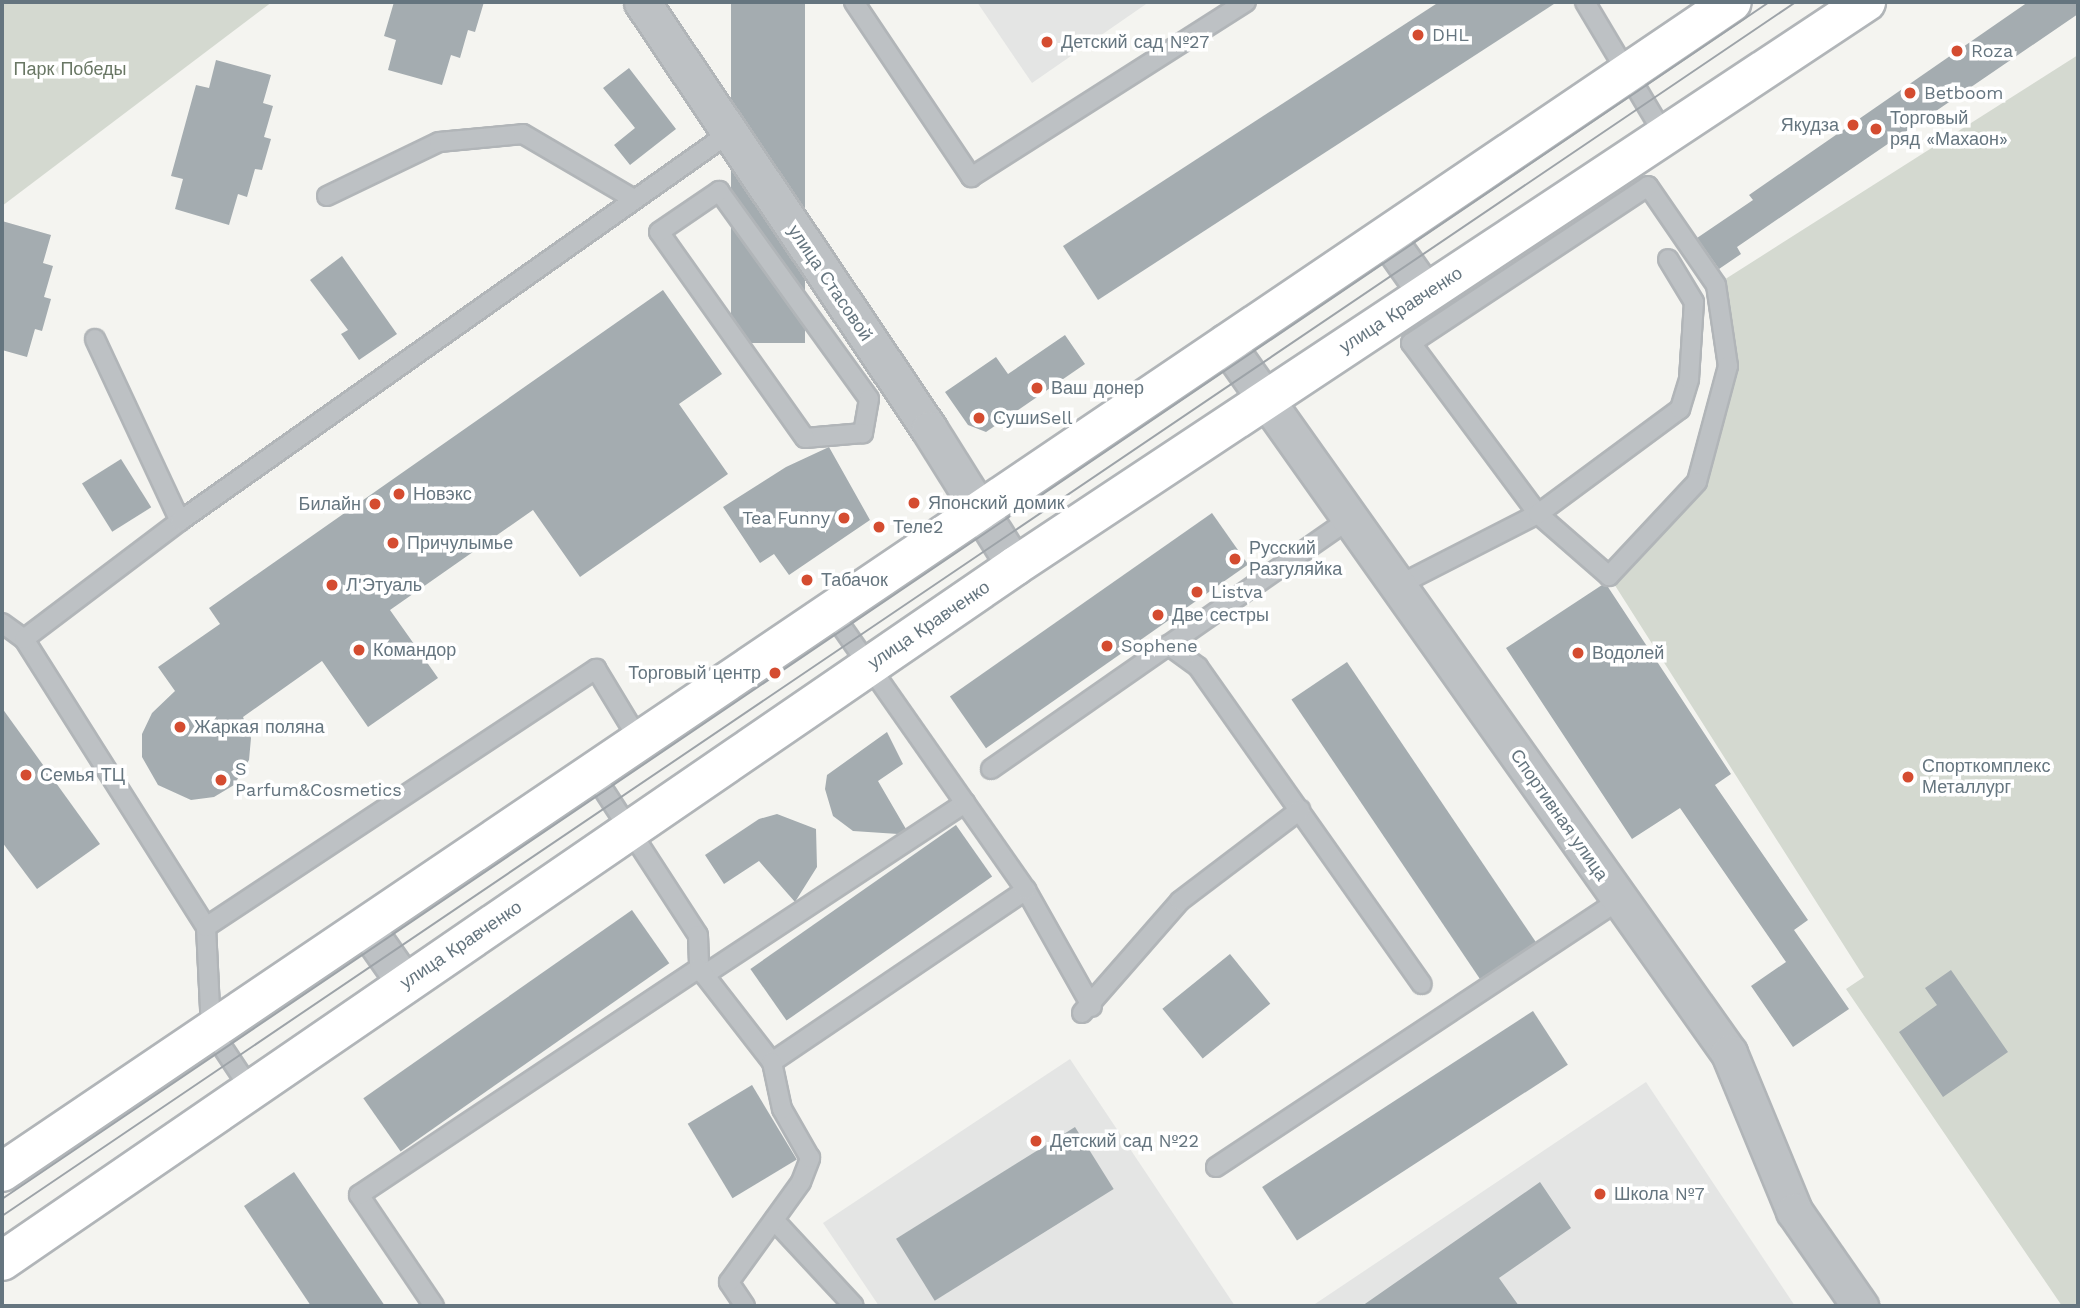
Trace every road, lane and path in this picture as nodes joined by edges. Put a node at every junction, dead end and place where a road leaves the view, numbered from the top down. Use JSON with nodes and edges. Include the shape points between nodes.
{"nodes":[{"id":1,"x":642,"y":2,"type":"edge"},
{"id":2,"x":854,"y":2,"type":"edge"},
{"id":3,"x":1246,"y":2,"type":"edge"},
{"id":4,"x":1585,"y":2,"type":"edge"},
{"id":5,"x":1732,"y":2,"type":"edge"},
{"id":6,"x":1866,"y":2,"type":"edge"},
{"id":7,"x":1626,"y":73,"type":"junction"},
{"id":8,"x":729,"y":133,"type":"junction"},
{"id":9,"x":1665,"y":136,"type":"junction"},
{"id":10,"x":327,"y":196,"type":"dead end"},
{"id":11,"x":632,"y":198,"type":"junction"},
{"id":12,"x":1385,"y":235,"type":"junction"},
{"id":13,"x":1668,"y":259,"type":"dead end"},
{"id":14,"x":1426,"y":293,"type":"junction"},
{"id":15,"x":95,"y":339,"type":"dead end"},
{"id":16,"x":1225,"y":342,"type":"junction"},
{"id":17,"x":869,"y":398,"type":"joint"},
{"id":18,"x":1264,"y":399,"type":"junction"},
{"id":19,"x":981,"y":508,"type":"junction"},
{"id":20,"x":1538,"y":514,"type":"junction"},
{"id":21,"x":1349,"y":519,"type":"junction"},
{"id":22,"x":180,"y":521,"type":"junction"},
{"id":23,"x":1015,"y":566,"type":"junction"},
{"id":24,"x":1397,"y":586,"type":"junction"},
{"id":25,"x":831,"y":610,"type":"junction"},
{"id":26,"x":2,"y":623,"type":"edge"},
{"id":27,"x":24,"y":639,"type":"junction"},
{"id":28,"x":1168,"y":645,"type":"junction"},
{"id":29,"x":869,"y":666,"type":"junction"},
{"id":30,"x":639,"y":740,"type":"junction"},
{"id":31,"x":991,"y":769,"type":"dead end"},
{"id":32,"x":592,"y":772,"type":"junction"},
{"id":33,"x":965,"y":803,"type":"junction"},
{"id":34,"x":1300,"y":810,"type":"junction"},
{"id":35,"x":630,"y":830,"type":"junction"},
{"id":36,"x":1026,"y":890,"type":"junction"},
{"id":37,"x":1620,"y":900,"type":"junction"},
{"id":38,"x":365,"y":926,"type":"junction"},
{"id":39,"x":206,"y":927,"type":"junction"},
{"id":40,"x":701,"y":971,"type":"junction"},
{"id":41,"x":405,"y":983,"type":"junction"},
{"id":42,"x":1422,"y":984,"type":"dead end"},
{"id":43,"x":211,"y":1030,"type":"junction"},
{"id":44,"x":772,"y":1062,"type":"junction"},
{"id":45,"x":251,"y":1090,"type":"junction"},
{"id":46,"x":1216,"y":1167,"type":"dead end"},
{"id":47,"x":2,"y":1172,"type":"edge"},
{"id":48,"x":774,"y":1220,"type":"junction"},
{"id":49,"x":2,"y":1261,"type":"edge"},
{"id":50,"x":434,"y":1306,"type":"edge"},
{"id":51,"x":745,"y":1306,"type":"edge"},
{"id":52,"x":854,"y":1306,"type":"edge"},
{"id":53,"x":1860,"y":1306,"type":"edge"}],
"edges":[{"from":1,"to":8,"type":"street","name":"улица Стасовой"},
{"from":2,"to":3,"type":"lane","via":[[971,177]]},
{"from":4,"to":7,"type":"lane"},
{"from":5,"to":7,"type":"main road"},
{"from":6,"to":9,"type":"main road","name":"улица Кравченко"},
{"from":7,"to":9,"type":"lane"},
{"from":7,"to":12,"type":"main road"},
{"from":8,"to":11,"type":"lane"},
{"from":8,"to":19,"type":"street","name":"улица Стасовой"},
{"from":9,"to":14,"type":"main road","name":"улица Кравченко"},
{"from":10,"to":11,"type":"lane","via":[[439,142],[523,134]]},
{"from":11,"to":22,"type":"lane"},
{"from":12,"to":14,"type":"street"},
{"from":12,"to":16,"type":"main road"},
{"from":13,"to":20,"type":"lane","via":[[1694,302],[1689,379],[1680,409]]},
{"from":14,"to":18,"type":"main road","name":"улица Кравченко"},
{"from":15,"to":22,"type":"lane"},
{"from":16,"to":18,"type":"street","name":"Спортивная улица"},
{"from":16,"to":19,"type":"main road"},
{"from":17,"to":17,"type":"lane","via":[[863,433],[805,438],[659,232],[719,191]]},
{"from":18,"to":21,"type":"street","name":"Спортивная улица"},
{"from":18,"to":23,"type":"main road","name":"улица Кравченко"},
{"from":19,"to":23,"type":"street","name":"улица Стасовой"},
{"from":19,"to":25,"type":"main road"},
{"from":20,"to":20,"type":"lane","via":[[1411,343],[1648,186],[1716,285],[1729,355],[1697,482],[1609,576]]},
{"from":20,"to":24,"type":"lane"},
{"from":21,"to":24,"type":"street","name":"Спортивная улица"},
{"from":21,"to":28,"type":"lane"},
{"from":22,"to":27,"type":"lane"},
{"from":23,"to":29,"type":"main road","name":"улица Кравченко"},
{"from":24,"to":37,"type":"street","name":"Спортивная улица"},
{"from":25,"to":29,"type":"lane"},
{"from":25,"to":30,"type":"main road"},
{"from":26,"to":27,"type":"lane"},
{"from":27,"to":39,"type":"lane"},
{"from":28,"to":31,"type":"lane"},
{"from":28,"to":34,"type":"lane","via":[[1198,667]]},
{"from":29,"to":33,"type":"lane"},
{"from":29,"to":35,"type":"main road","name":"улица Кравченко"},
{"from":30,"to":32,"type":"main road"},
{"from":30,"to":39,"type":"lane","via":[[596,669]]},
{"from":32,"to":35,"type":"lane"},
{"from":32,"to":38,"type":"main road"},
{"from":33,"to":36,"type":"lane"},
{"from":33,"to":40,"type":"lane"},
{"from":34,"to":36,"type":"lane","via":[[1180,901],[1087,1010]]},
{"from":34,"to":42,"type":"lane"},
{"from":35,"to":40,"type":"lane","via":[[698,935]]},
{"from":35,"to":41,"type":"main road","name":"улица Кравченко"},
{"from":36,"to":44,"type":"lane"},
{"from":37,"to":46,"type":"lane"},
{"from":37,"to":53,"type":"street","name":"Спортивная улица","via":[[1729,1053],[1794,1211]]},
{"from":38,"to":41,"type":"street"},
{"from":38,"to":43,"type":"main road"},
{"from":39,"to":43,"type":"lane"},
{"from":40,"to":44,"type":"lane"},
{"from":40,"to":50,"type":"lane","via":[[359,1195]]},
{"from":41,"to":45,"type":"main road","name":"улица Кравченко"},
{"from":43,"to":45,"type":"lane"},
{"from":43,"to":47,"type":"main road"},
{"from":44,"to":48,"type":"lane","via":[[782,1109],[810,1158],[801,1182]]},
{"from":45,"to":49,"type":"main road","name":"улица Кравченко"},
{"from":48,"to":51,"type":"lane","via":[[729,1282]]},
{"from":48,"to":52,"type":"lane"}]}
